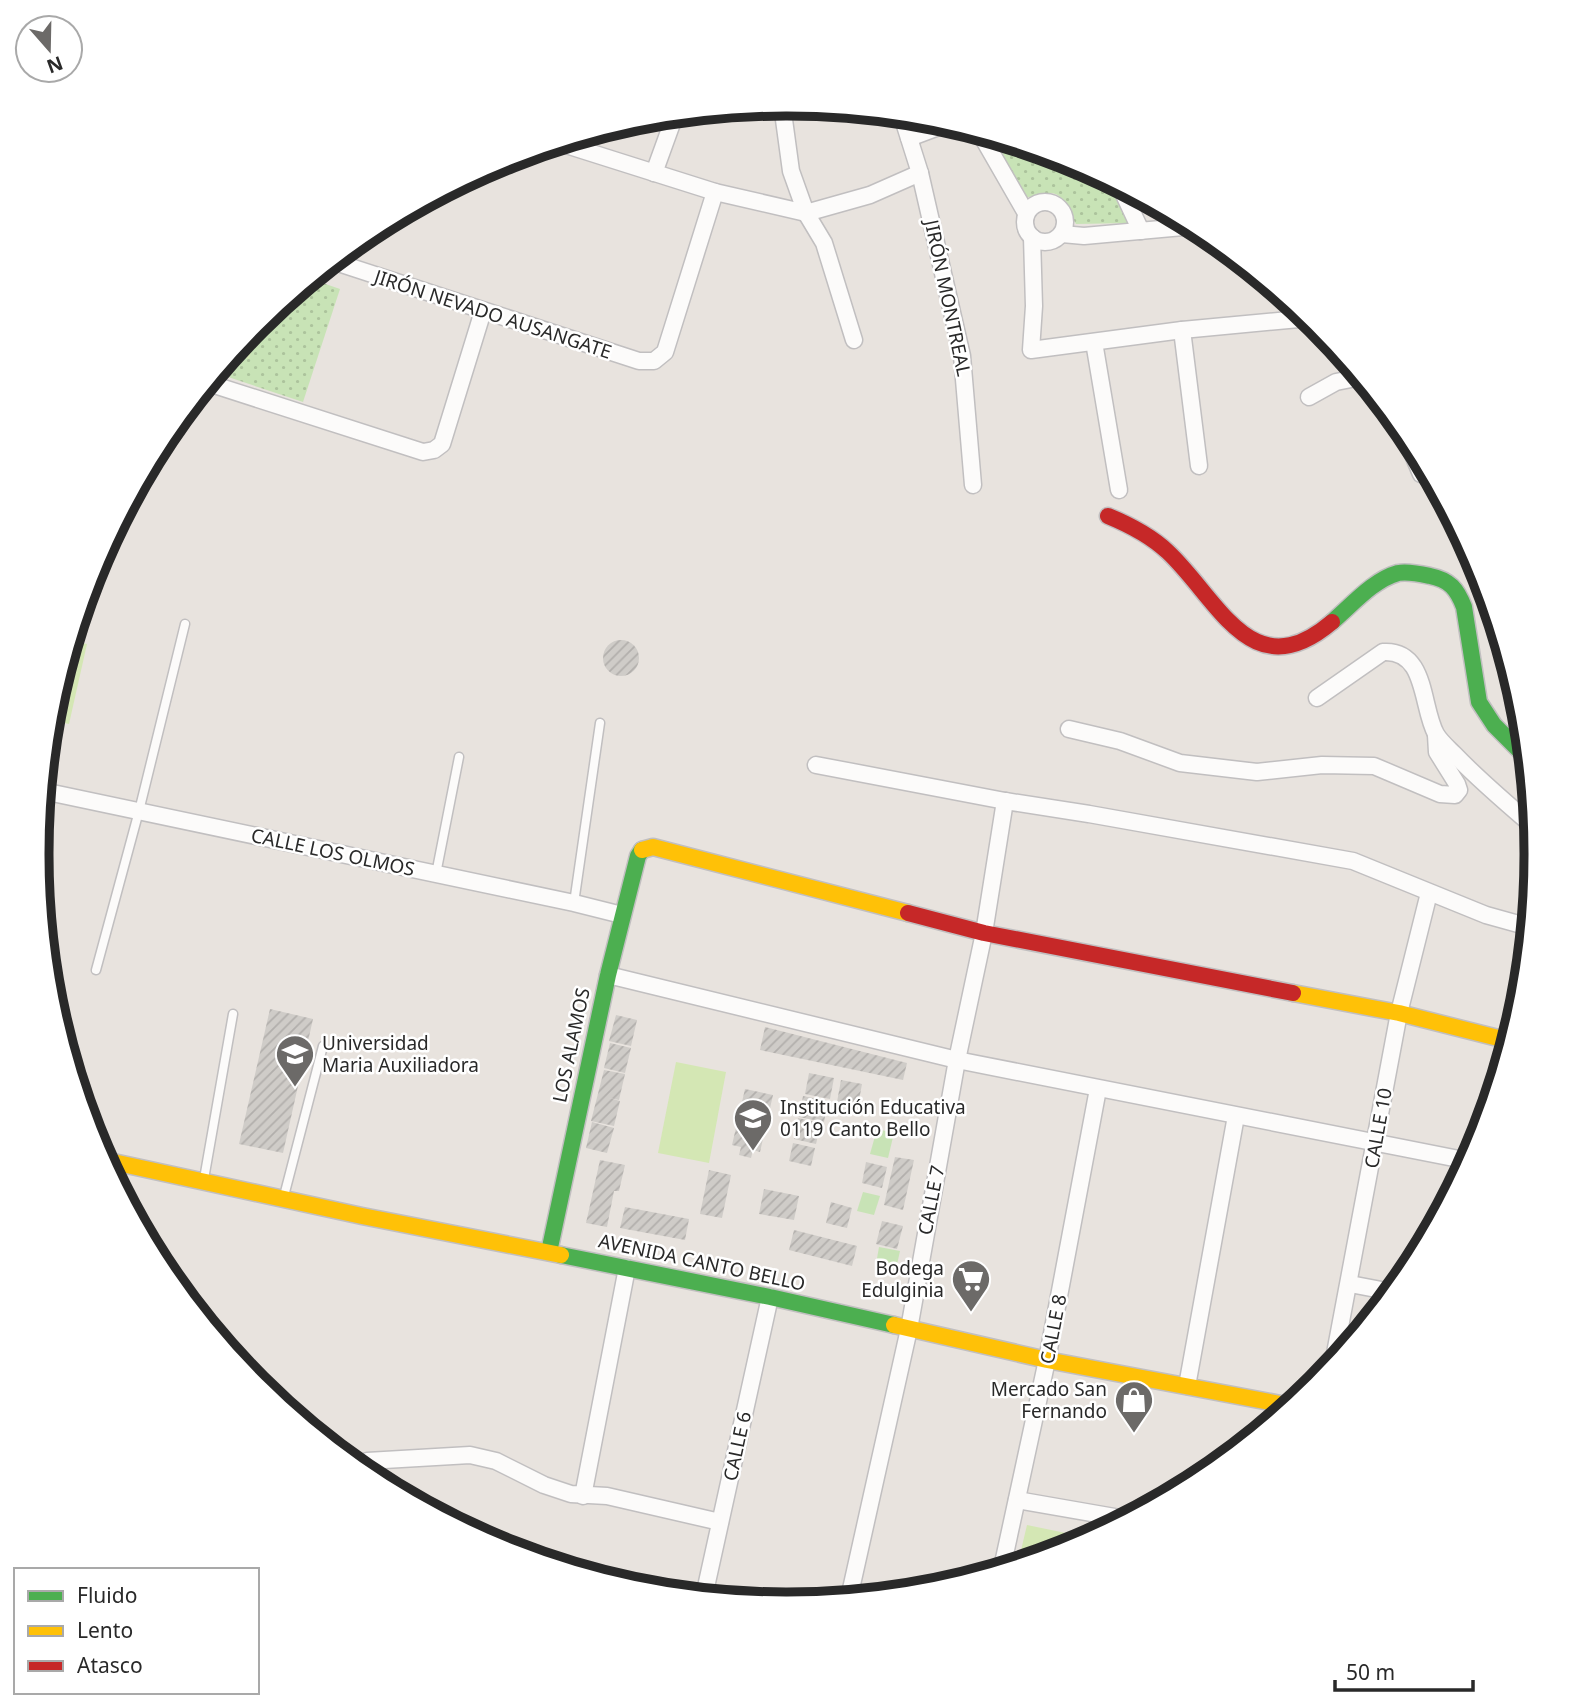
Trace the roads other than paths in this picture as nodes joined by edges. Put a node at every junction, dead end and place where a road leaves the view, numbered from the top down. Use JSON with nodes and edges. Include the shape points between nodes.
{"nodes":[{"id":1,"x":783,"y":116,"type":"edge"},
{"id":2,"x":671,"y":126,"type":"edge"},
{"id":3,"x":905,"y":127,"type":"edge"},
{"id":4,"x":928,"y":131,"type":"edge"},
{"id":5,"x":909,"y":138,"type":"junction"},
{"id":6,"x":987,"y":145,"type":"edge"},
{"id":7,"x":576,"y":148,"type":"edge"},
{"id":8,"x":654,"y":173,"type":"junction"},
{"id":9,"x":920,"y":173,"type":"junction"},
{"id":10,"x":715,"y":192,"type":"junction"},
{"id":11,"x":1127,"y":200,"type":"edge"},
{"id":12,"x":806,"y":213,"type":"junction"},
{"id":13,"x":1026,"y":213,"type":"junction"},
{"id":14,"x":1175,"y":228,"type":"edge"},
{"id":15,"x":1141,"y":231,"type":"junction"},
{"id":16,"x":1062,"y":234,"type":"junction"},
{"id":17,"x":1032,"y":237,"type":"junction"},
{"id":18,"x":344,"y":265,"type":"edge"},
{"id":19,"x":483,"y":311,"type":"junction"},
{"id":20,"x":1294,"y":320,"type":"edge"},
{"id":21,"x":1182,"y":330,"type":"junction"},
{"id":22,"x":854,"y":340,"type":"dead end"},
{"id":23,"x":1094,"y":342,"type":"junction"},
{"id":24,"x":1350,"y":379,"type":"edge"},
{"id":25,"x":217,"y":386,"type":"edge"},
{"id":26,"x":1309,"y":397,"type":"dead end"},
{"id":27,"x":1199,"y":466,"type":"dead end"},
{"id":28,"x":973,"y":485,"type":"dead end"},
{"id":29,"x":1119,"y":490,"type":"dead end"},
{"id":30,"x":1108,"y":516,"type":"dead end"},
{"id":31,"x":185,"y":624,"type":"dead end"},
{"id":32,"x":1317,"y":698,"type":"dead end"},
{"id":33,"x":600,"y":723,"type":"dead end"},
{"id":34,"x":1069,"y":729,"type":"dead end"},
{"id":35,"x":1436,"y":735,"type":"junction"},
{"id":36,"x":1516,"y":748,"type":"edge"},
{"id":37,"x":459,"y":757,"type":"dead end"},
{"id":38,"x":816,"y":765,"type":"dead end"},
{"id":39,"x":52,"y":793,"type":"edge"},
{"id":40,"x":1005,"y":801,"type":"junction"},
{"id":41,"x":139,"y":811,"type":"junction"},
{"id":42,"x":1522,"y":817,"type":"edge"},
{"id":43,"x":436,"y":874,"type":"junction"},
{"id":44,"x":1429,"y":893,"type":"junction"},
{"id":45,"x":574,"y":903,"type":"junction"},
{"id":46,"x":622,"y":915,"type":"junction"},
{"id":47,"x":1520,"y":925,"type":"edge"},
{"id":48,"x":984,"y":933,"type":"junction"},
{"id":49,"x":96,"y":970,"type":"dead end"},
{"id":50,"x":608,"y":975,"type":"junction"},
{"id":51,"x":1399,"y":1013,"type":"junction"},
{"id":52,"x":233,"y":1014,"type":"dead end"},
{"id":53,"x":1500,"y":1039,"type":"edge"},
{"id":54,"x":323,"y":1046,"type":"dead end"},
{"id":55,"x":957,"y":1060,"type":"junction"},
{"id":56,"x":1098,"y":1089,"type":"junction"},
{"id":57,"x":1236,"y":1116,"type":"junction"},
{"id":58,"x":1376,"y":1142,"type":"junction"},
{"id":59,"x":1458,"y":1159,"type":"edge"},
{"id":60,"x":117,"y":1163,"type":"edge"},
{"id":61,"x":204,"y":1182,"type":"junction"},
{"id":62,"x":283,"y":1199,"type":"junction"},
{"id":63,"x":549,"y":1252,"type":"junction"},
{"id":64,"x":627,"y":1268,"type":"junction"},
{"id":65,"x":1350,"y":1284,"type":"junction"},
{"id":66,"x":1381,"y":1290,"type":"edge"},
{"id":67,"x":769,"y":1297,"type":"junction"},
{"id":68,"x":909,"y":1329,"type":"junction"},
{"id":69,"x":1337,"y":1344,"type":"edge"},
{"id":70,"x":1048,"y":1360,"type":"junction"},
{"id":71,"x":1188,"y":1386,"type":"junction"},
{"id":72,"x":1278,"y":1404,"type":"edge"},
{"id":73,"x":369,"y":1461,"type":"edge"},
{"id":74,"x":583,"y":1496,"type":"junction"},
{"id":75,"x":1017,"y":1500,"type":"junction"},
{"id":76,"x":1110,"y":1516,"type":"edge"},
{"id":77,"x":720,"y":1522,"type":"junction"},
{"id":78,"x":1004,"y":1558,"type":"edge"},
{"id":79,"x":706,"y":1587,"type":"edge"},
{"id":80,"x":851,"y":1588,"type":"edge"}],
"edges":[{"from":1,"to":12,"type":"street","via":[[791,172]]},
{"from":2,"to":8,"type":"street"},
{"from":3,"to":5,"type":"street","name":"JIRÓN MONTREAL"},
{"from":4,"to":5,"type":"street"},
{"from":5,"to":9,"type":"street","name":"JIRÓN MONTREAL"},
{"from":6,"to":13,"type":"street"},
{"from":7,"to":8,"type":"street"},
{"from":8,"to":10,"type":"street"},
{"from":9,"to":12,"type":"street","via":[[870,195]]},
{"from":9,"to":28,"type":"street","name":"JIRÓN MONTREAL","via":[[962,356]]},
{"from":10,"to":12,"type":"street"},
{"from":10,"to":19,"type":"street","name":"JIRÓN NEVADO AUSANGATE","via":[[665,352],[654,361],[639,361]]},
{"from":11,"to":15,"type":"street"},
{"from":12,"to":22,"type":"street","via":[[824,243]]},
{"from":13,"to":16,"type":"street","via":[[1040,202],[1057,205],[1065,215]]},
{"from":13,"to":17,"type":"street","via":[[1025,226]]},
{"from":14,"to":15,"type":"street"},
{"from":15,"to":16,"type":"street"},
{"from":16,"to":17,"type":"street","via":[[1044,242]]},
{"from":17,"to":23,"type":"street","via":[[1031,350]]},
{"from":18,"to":19,"type":"street","name":"JIRÓN NEVADO AUSANGATE"},
{"from":19,"to":25,"type":"street","via":[[442,443],[434,450],[423,452]]},
{"from":20,"to":21,"type":"street"},
{"from":21,"to":23,"type":"street"},
{"from":21,"to":27,"type":"street"},
{"from":23,"to":29,"type":"street"},
{"from":24,"to":26,"type":"street"},
{"from":30,"to":36,"type":"street","via":[[1145,534],[1169,553],[1218,611],[1264,645],[1300,643],[1398,572],[1451,584],[1462,598],[1478,700],[1491,724]]},
{"from":31,"to":41,"type":"lane"},
{"from":32,"to":35,"type":"street","via":[[1383,652],[1394,652],[1404,656],[1417,672]]},
{"from":33,"to":45,"type":"lane"},
{"from":34,"to":35,"type":"street","via":[[1180,763],[1257,772],[1322,765],[1374,766],[1440,794],[1455,794],[1457,783],[1437,752]]},
{"from":35,"to":42,"type":"street","via":[[1480,782]]},
{"from":37,"to":43,"type":"lane"},
{"from":38,"to":40,"type":"street"},
{"from":39,"to":41,"type":"street","name":"CALLE LOS OLMOS"},
{"from":40,"to":44,"type":"street","via":[[1314,852],[1353,861]]},
{"from":40,"to":48,"type":"street","name":"CALLE 7"},
{"from":41,"to":43,"type":"street","name":"CALLE LOS OLMOS"},
{"from":41,"to":49,"type":"lane"},
{"from":43,"to":45,"type":"street","name":"CALLE LOS OLMOS"},
{"from":44,"to":47,"type":"street"},
{"from":44,"to":51,"type":"street","name":"CALLE 10"},
{"from":45,"to":46,"type":"street","name":"CALLE LOS OLMOS"},
{"from":46,"to":48,"type":"street","name":"LOS ALAMOS","via":[[638,856],[643,848],[653,847]]},
{"from":46,"to":50,"type":"street","name":"LOS ALAMOS"},
{"from":48,"to":51,"type":"street"},
{"from":48,"to":55,"type":"street","name":"CALLE 7"},
{"from":50,"to":55,"type":"street"},
{"from":50,"to":63,"type":"street","name":"LOS ALAMOS"},
{"from":51,"to":53,"type":"street"},
{"from":51,"to":58,"type":"street","name":"CALLE 10"},
{"from":52,"to":61,"type":"lane"},
{"from":54,"to":62,"type":"lane"},
{"from":55,"to":56,"type":"street"},
{"from":55,"to":68,"type":"street","name":"CALLE 7"},
{"from":56,"to":57,"type":"street"},
{"from":56,"to":70,"type":"street","name":"CALLE 8"},
{"from":57,"to":58,"type":"street"},
{"from":57,"to":71,"type":"street"},
{"from":58,"to":59,"type":"street"},
{"from":58,"to":65,"type":"street","name":"CALLE 10"},
{"from":60,"to":61,"type":"street","name":"AVENIDA CANTO BELLO"},
{"from":61,"to":62,"type":"street","name":"AVENIDA CANTO BELLO"},
{"from":62,"to":63,"type":"street","name":"AVENIDA CANTO BELLO"},
{"from":63,"to":64,"type":"street","name":"AVENIDA CANTO BELLO"},
{"from":64,"to":67,"type":"street","name":"AVENIDA CANTO BELLO"},
{"from":64,"to":74,"type":"street"},
{"from":65,"to":66,"type":"street"},
{"from":65,"to":69,"type":"street","name":"CALLE 10"},
{"from":67,"to":68,"type":"street","name":"AVENIDA CANTO BELLO"},
{"from":67,"to":77,"type":"street","name":"CALLE 6"},
{"from":68,"to":70,"type":"street","name":"AVENIDA CANTO BELLO"},
{"from":68,"to":80,"type":"street","name":"CALLE 7"},
{"from":70,"to":71,"type":"street","name":"AVENIDA CANTO BELLO"},
{"from":70,"to":75,"type":"street","name":"CALLE 8"},
{"from":71,"to":72,"type":"street","name":"AVENIDA CANTO BELLO"},
{"from":73,"to":74,"type":"street","via":[[470,1455],[496,1461],[557,1491]]},
{"from":74,"to":77,"type":"street","via":[[607,1496]]},
{"from":75,"to":76,"type":"street"},
{"from":75,"to":78,"type":"street","name":"CALLE 8"},
{"from":77,"to":79,"type":"street","name":"CALLE 6"}]}
